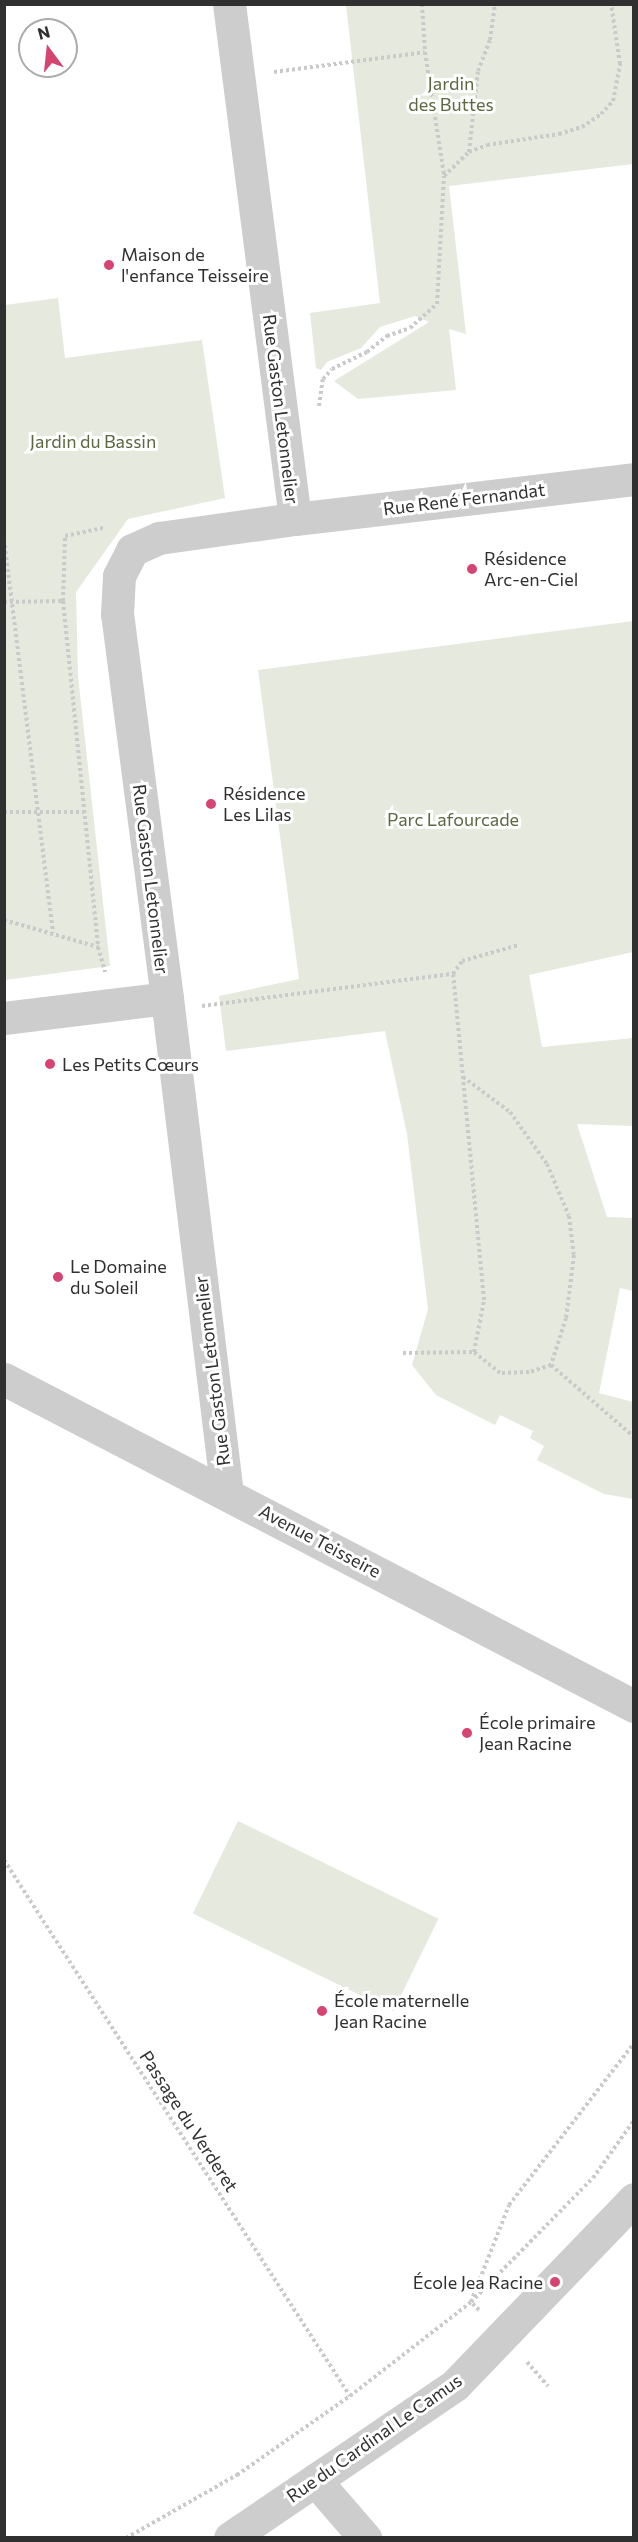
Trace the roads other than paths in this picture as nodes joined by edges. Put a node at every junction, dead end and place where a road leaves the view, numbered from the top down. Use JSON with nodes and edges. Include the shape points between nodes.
{"nodes":[{"id":1,"x":229,"y":4,"type":"edge"},
{"id":2,"x":633,"y":479,"type":"edge"},
{"id":3,"x":295,"y":519,"type":"junction"},
{"id":4,"x":182,"y":1002,"type":"junction"},
{"id":5,"x":4,"y":1018,"type":"edge"},
{"id":6,"x":4,"y":1379,"type":"edge"},
{"id":7,"x":227,"y":1493,"type":"junction"},
{"id":8,"x":633,"y":1706,"type":"edge"},
{"id":9,"x":633,"y":2199,"type":"edge"},
{"id":10,"x":315,"y":2481,"type":"junction"},
{"id":11,"x":230,"y":2538,"type":"edge"},
{"id":12,"x":365,"y":2538,"type":"edge"}],
"edges":[{"from":1,"to":3,"type":"street","name":"Rue Gaston Letonnelier"},
{"from":2,"to":3,"type":"street","name":"Rue René Fernandat"},
{"from":3,"to":4,"type":"street","name":"Rue Gaston Letonnelier","via":[[159,538],[132,550],[119,576],[117,614]]},
{"from":4,"to":5,"type":"street","name":"Rue Gaston Letonnelier","via":[[114,1004]]},
{"from":4,"to":7,"type":"street","name":"Rue Gaston Letonnelier"},
{"from":6,"to":7,"type":"street","name":"Avenue Teisseire"},
{"from":7,"to":8,"type":"street","name":"Avenue Teisseire"},
{"from":9,"to":10,"type":"street","name":"Rue du Cardinal Le Camus","via":[[455,2385]]},
{"from":10,"to":11,"type":"street","name":"Rue du Cardinal Le Camus"},
{"from":10,"to":12,"type":"street"}]}
